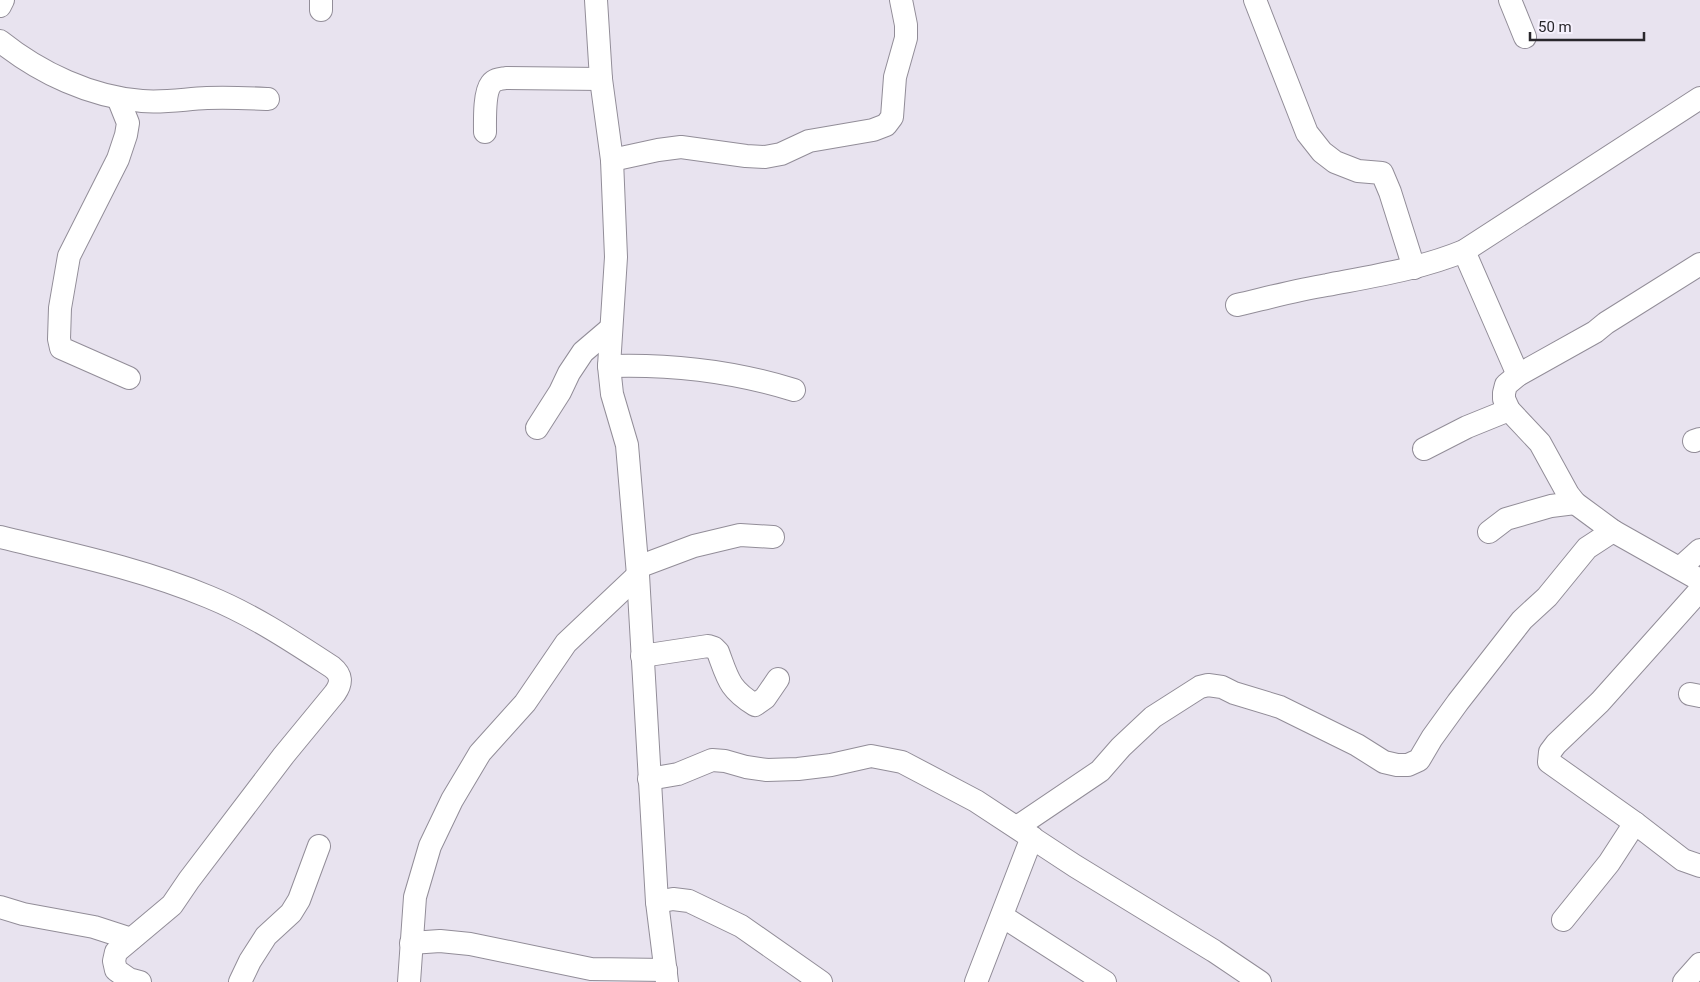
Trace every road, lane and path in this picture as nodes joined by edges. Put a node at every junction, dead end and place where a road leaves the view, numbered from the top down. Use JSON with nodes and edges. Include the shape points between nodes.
{"nodes":[{"id":1,"x":3,"y":0,"type":"edge"},
{"id":2,"x":596,"y":0,"type":"edge"},
{"id":3,"x":901,"y":0,"type":"edge"},
{"id":4,"x":1254,"y":0,"type":"edge"},
{"id":5,"x":1510,"y":0,"type":"edge"},
{"id":6,"x":0,"y":6,"type":"edge"},
{"id":7,"x":1525,"y":37,"type":"dead end"},
{"id":8,"x":0,"y":41,"type":"edge"},
{"id":9,"x":601,"y":79,"type":"junction"},
{"id":10,"x":118,"y":98,"type":"junction"},
{"id":11,"x":1700,"y":98,"type":"edge"},
{"id":12,"x":268,"y":99,"type":"dead end"},
{"id":13,"x":484,"y":132,"type":"dead end"},
{"id":14,"x":612,"y":160,"type":"junction"},
{"id":15,"x":1464,"y":251,"type":"junction"},
{"id":16,"x":1700,"y":264,"type":"edge"},
{"id":17,"x":1414,"y":268,"type":"junction"},
{"id":18,"x":1237,"y":305,"type":"dead end"},
{"id":19,"x":610,"y":329,"type":"junction"},
{"id":20,"x":609,"y":366,"type":"junction"},
{"id":21,"x":1518,"y":375,"type":"junction"},
{"id":22,"x":128,"y":378,"type":"dead end"},
{"id":23,"x":794,"y":390,"type":"dead end"},
{"id":24,"x":1509,"y":410,"type":"junction"},
{"id":25,"x":538,"y":428,"type":"dead end"},
{"id":26,"x":1424,"y":449,"type":"dead end"},
{"id":27,"x":1575,"y":503,"type":"junction"},
{"id":28,"x":1613,"y":531,"type":"junction"},
{"id":29,"x":1489,"y":532,"type":"dead end"},
{"id":30,"x":0,"y":537,"type":"edge"},
{"id":31,"x":773,"y":537,"type":"dead end"},
{"id":32,"x":1700,"y":550,"type":"edge"},
{"id":33,"x":1680,"y":568,"type":"junction"},
{"id":34,"x":638,"y":571,"type":"junction"},
{"id":35,"x":1700,"y":580,"type":"edge"},
{"id":36,"x":1700,"y":590,"type":"edge"},
{"id":37,"x":642,"y":656,"type":"junction"},
{"id":38,"x":778,"y":679,"type":"dead end"},
{"id":39,"x":650,"y":779,"type":"junction"},
{"id":40,"x":1635,"y":823,"type":"junction"},
{"id":41,"x":1024,"y":832,"type":"junction"},
{"id":42,"x":319,"y":846,"type":"dead end"},
{"id":43,"x":1700,"y":866,"type":"edge"},
{"id":44,"x":657,"y":902,"type":"junction"},
{"id":45,"x":0,"y":907,"type":"edge"},
{"id":46,"x":1002,"y":916,"type":"junction"},
{"id":47,"x":1563,"y":920,"type":"dead end"},
{"id":48,"x":131,"y":939,"type":"junction"},
{"id":49,"x":411,"y":943,"type":"junction"},
{"id":50,"x":1700,"y":964,"type":"edge"},
{"id":51,"x":667,"y":976,"type":"edge"},
{"id":52,"x":140,"y":982,"type":"edge"},
{"id":53,"x":240,"y":982,"type":"edge"},
{"id":54,"x":409,"y":982,"type":"edge"},
{"id":55,"x":821,"y":982,"type":"edge"},
{"id":56,"x":976,"y":982,"type":"edge"},
{"id":57,"x":1105,"y":982,"type":"edge"},
{"id":58,"x":1260,"y":982,"type":"edge"},
{"id":59,"x":1684,"y":982,"type":"edge"}],
"edges":[{"from":1,"to":6,"type":"street"},
{"from":2,"to":9,"type":"street"},
{"from":3,"to":14,"type":"street","via":[[906,38],[895,77],[892,117],[886,125],[809,141],[781,154],[746,156],[681,147]]},
{"from":4,"to":17,"type":"street","via":[[1307,133],[1335,162],[1358,171],[1382,173]]},
{"from":5,"to":7,"type":"street"},
{"from":8,"to":10,"type":"street","via":[[57,77]]},
{"from":9,"to":13,"type":"street","via":[[496,80],[488,92]]},
{"from":9,"to":14,"type":"street"},
{"from":10,"to":12,"type":"street","via":[[142,101],[236,97]]},
{"from":10,"to":22,"type":"street","via":[[128,123],[126,134],[118,159],[69,256],[60,308],[59,340],[61,348]]},
{"from":11,"to":15,"type":"street"},
{"from":14,"to":19,"type":"street","via":[[616,257]]},
{"from":15,"to":17,"type":"street"},
{"from":15,"to":21,"type":"street"},
{"from":16,"to":21,"type":"street","via":[[1595,332]]},
{"from":17,"to":18,"type":"street"},
{"from":19,"to":20,"type":"street"},
{"from":19,"to":25,"type":"street","via":[[583,352]]},
{"from":20,"to":23,"type":"street","via":[[710,370]]},
{"from":20,"to":34,"type":"street","via":[[612,394],[628,445]]},
{"from":21,"to":24,"type":"street","via":[[1506,385],[1504,392]]},
{"from":24,"to":26,"type":"street"},
{"from":24,"to":27,"type":"street","via":[[1540,443]]},
{"from":27,"to":28,"type":"street"},
{"from":27,"to":29,"type":"street","via":[[1506,519]]},
{"from":28,"to":33,"type":"street"},
{"from":28,"to":41,"type":"street","via":[[1587,548],[1522,620],[1458,702],[1419,760],[1408,765],[1384,762],[1280,707],[1208,685],[1153,717],[1100,771]]},
{"from":30,"to":48,"type":"street","via":[[132,570],[211,597],[277,630],[332,667],[340,676],[340,686],[335,693],[284,755],[172,905]]},
{"from":31,"to":34,"type":"street","via":[[740,535],[694,546]]},
{"from":32,"to":33,"type":"street"},
{"from":33,"to":35,"type":"street"},
{"from":34,"to":37,"type":"street"},
{"from":34,"to":49,"type":"street","via":[[566,643],[525,703],[480,753],[430,846],[415,898]]},
{"from":36,"to":40,"type":"street","via":[[1600,702],[1550,752],[1548,762]]},
{"from":37,"to":38,"type":"street","via":[[708,646],[714,648],[731,686],[755,705],[765,698]]},
{"from":37,"to":39,"type":"street"},
{"from":39,"to":41,"type":"street","via":[[678,774],[712,760],[767,770],[831,765],[871,756],[902,762],[976,801]]},
{"from":39,"to":44,"type":"street"},
{"from":40,"to":43,"type":"street","via":[[1683,860]]},
{"from":40,"to":47,"type":"street","via":[[1609,863]]},
{"from":41,"to":46,"type":"street"},
{"from":41,"to":58,"type":"street"},
{"from":42,"to":53,"type":"street","via":[[291,913],[266,936]]},
{"from":44,"to":51,"type":"street"},
{"from":44,"to":55,"type":"street","via":[[689,900],[741,926]]},
{"from":45,"to":48,"type":"street","via":[[94,926]]},
{"from":46,"to":56,"type":"street"},
{"from":46,"to":57,"type":"street"},
{"from":48,"to":52,"type":"street","via":[[116,952],[114,966],[118,973]]},
{"from":49,"to":51,"type":"street","via":[[470,944],[591,969]]},
{"from":49,"to":54,"type":"street"},
{"from":50,"to":59,"type":"street"}]}
